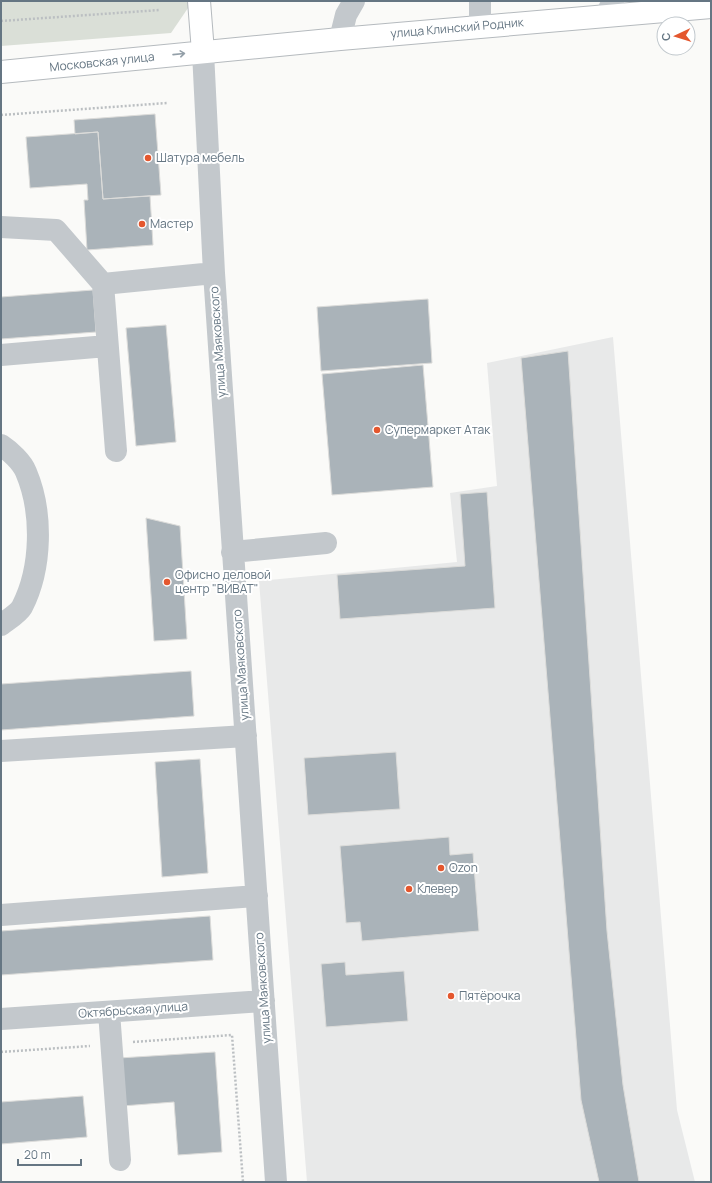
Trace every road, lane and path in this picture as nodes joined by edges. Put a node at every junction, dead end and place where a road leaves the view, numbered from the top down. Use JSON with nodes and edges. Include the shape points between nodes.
{"nodes":[{"id":1,"x":199,"y":1,"type":"edge"},
{"id":2,"x":354,"y":1,"type":"edge"},
{"id":3,"x":480,"y":1,"type":"edge"},
{"id":4,"x":711,"y":7,"type":"edge"},
{"id":5,"x":610,"y":8,"type":"edge"},
{"id":6,"x":160,"y":10,"type":"dead end"},
{"id":7,"x":1,"y":21,"type":"edge"},
{"id":8,"x":480,"y":26,"type":"junction"},
{"id":9,"x":340,"y":39,"type":"junction"},
{"id":10,"x":203,"y":52,"type":"junction"},
{"id":11,"x":1,"y":72,"type":"edge"},
{"id":12,"x":167,"y":103,"type":"dead end"},
{"id":13,"x":1,"y":115,"type":"edge"},
{"id":14,"x":1,"y":227,"type":"edge"},
{"id":15,"x":214,"y":273,"type":"junction"},
{"id":16,"x":103,"y":284,"type":"junction"},
{"id":17,"x":107,"y":346,"type":"junction"},
{"id":18,"x":1,"y":355,"type":"edge"},
{"id":19,"x":1,"y":445,"type":"edge"},
{"id":20,"x":116,"y":451,"type":"dead end"},
{"id":21,"x":326,"y":543,"type":"dead end"},
{"id":22,"x":232,"y":552,"type":"junction"},
{"id":23,"x":1,"y":625,"type":"edge"},
{"id":24,"x":246,"y":736,"type":"junction"},
{"id":25,"x":1,"y":751,"type":"edge"},
{"id":26,"x":257,"y":896,"type":"junction"},
{"id":27,"x":1,"y":915,"type":"edge"},
{"id":28,"x":264,"y":1001,"type":"junction"},
{"id":29,"x":109,"y":1012,"type":"junction"},
{"id":30,"x":1,"y":1019,"type":"edge"},
{"id":31,"x":111,"y":1044,"type":"junction"},
{"id":32,"x":1,"y":1052,"type":"edge"},
{"id":33,"x":120,"y":1160,"type":"dead end"},
{"id":34,"x":243,"y":1182,"type":"edge"},
{"id":35,"x":276,"y":1182,"type":"edge"}],
"edges":[{"from":1,"to":10,"type":"main road"},
{"from":2,"to":9,"type":"street","via":[[346,15]]},
{"from":3,"to":8,"type":"street"},
{"from":4,"to":5,"type":"main road","name":"улица Клинский Родник"},
{"from":5,"to":8,"type":"main road","name":"улица Клинский Родник"},
{"from":6,"to":7,"type":"path"},
{"from":8,"to":9,"type":"main road","name":"улица Клинский Родник"},
{"from":9,"to":10,"type":"main road","name":"улица Клинский Родник"},
{"from":11,"to":10,"type":"main road","name":"Московская улица","one_way":true},
{"from":10,"to":15,"type":"street","name":"улица Маяковского"},
{"from":12,"to":13,"type":"path"},
{"from":14,"to":16,"type":"street","via":[[56,230]]},
{"from":15,"to":16,"type":"street"},
{"from":15,"to":22,"type":"street","name":"улица Маяковского"},
{"from":16,"to":17,"type":"street"},
{"from":17,"to":18,"type":"street"},
{"from":17,"to":20,"type":"street"},
{"from":19,"to":23,"type":"street","via":[[9,450],[26,470],[36,504],[38,540],[33,578],[21,609]]},
{"from":21,"to":22,"type":"street"},
{"from":22,"to":24,"type":"street","name":"улица Маяковского"},
{"from":24,"to":25,"type":"street"},
{"from":24,"to":26,"type":"street","name":"улица Маяковского"},
{"from":26,"to":27,"type":"street"},
{"from":26,"to":28,"type":"street","name":"улица Маяковского"},
{"from":28,"to":29,"type":"street","name":"Октябрьская улица"},
{"from":28,"to":35,"type":"street","name":"улица Маяковского"},
{"from":29,"to":30,"type":"street","name":"Октябрьская улица"},
{"from":29,"to":31,"type":"street"},
{"from":31,"to":32,"type":"path"},
{"from":31,"to":33,"type":"street"},
{"from":31,"to":34,"type":"path","via":[[232,1035]]}]}
